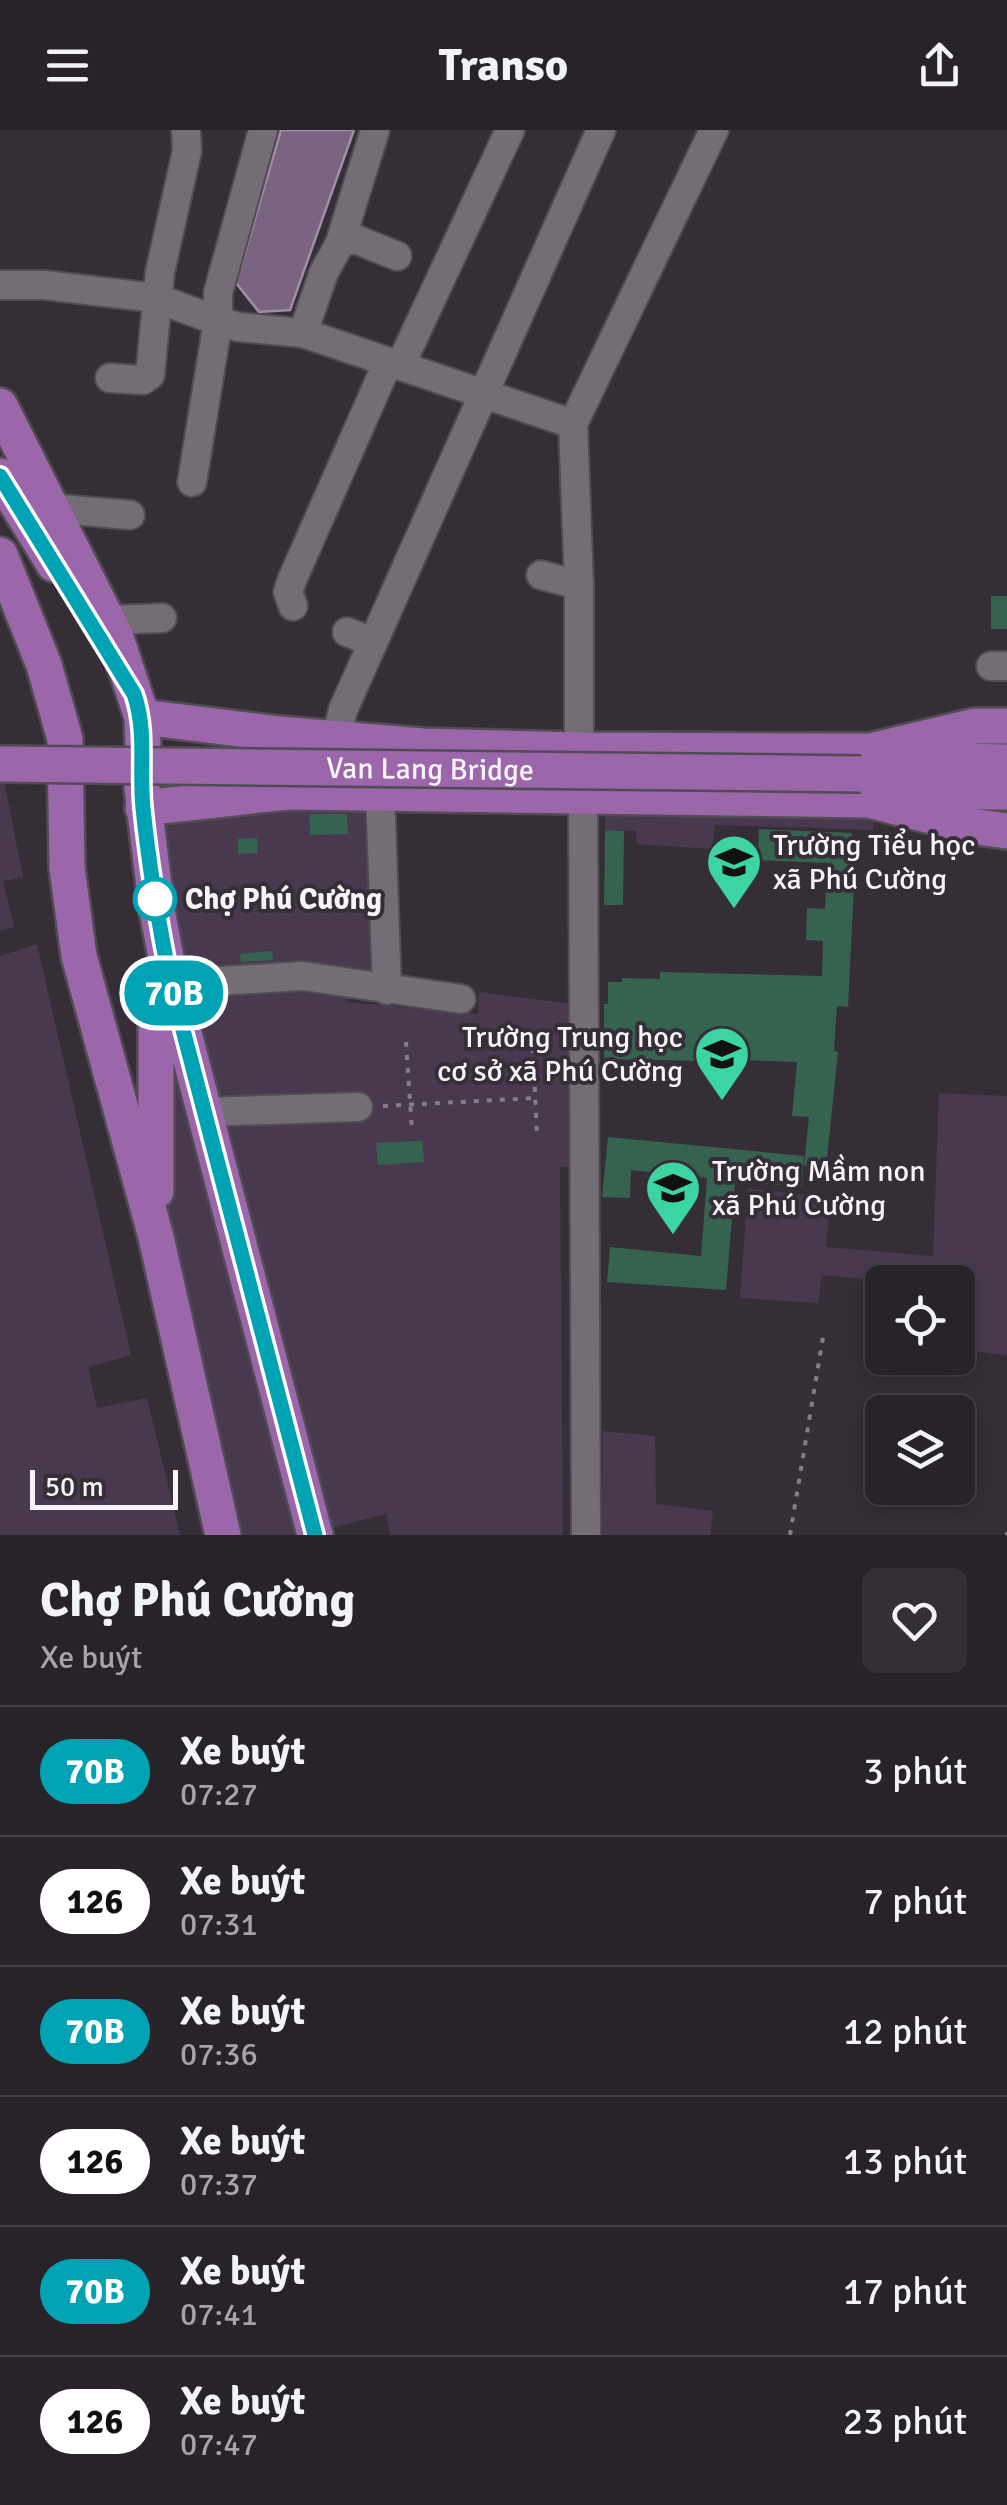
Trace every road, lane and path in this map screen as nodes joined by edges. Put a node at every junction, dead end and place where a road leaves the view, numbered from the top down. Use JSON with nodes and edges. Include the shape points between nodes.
{"nodes":[{"id":1,"x":186,"y":130,"type":"edge"},
{"id":2,"x":263,"y":130,"type":"edge"},
{"id":3,"x":375,"y":130,"type":"edge"},
{"id":4,"x":510,"y":130,"type":"edge"},
{"id":5,"x":601,"y":130,"type":"edge"},
{"id":6,"x":714,"y":130,"type":"edge"},
{"id":7,"x":340,"y":243,"type":"junction"},
{"id":8,"x":397,"y":256,"type":"dead end"},
{"id":9,"x":0,"y":285,"type":"edge"},
{"id":10,"x":156,"y":298,"type":"junction"},
{"id":11,"x":218,"y":321,"type":"junction"},
{"id":12,"x":304,"y":333,"type":"junction"},
{"id":13,"x":394,"y":364,"type":"junction"},
{"id":14,"x":110,"y":378,"type":"dead end"},
{"id":15,"x":483,"y":394,"type":"junction"},
{"id":16,"x":0,"y":406,"type":"edge"},
{"id":17,"x":573,"y":424,"type":"junction"},
{"id":18,"x":0,"y":476,"type":"edge"},
{"id":19,"x":192,"y":482,"type":"dead end"},
{"id":20,"x":0,"y":507,"type":"edge"},
{"id":21,"x":49,"y":508,"type":"junction"},
{"id":22,"x":130,"y":515,"type":"dead end"},
{"id":23,"x":45,"y":549,"type":"junction"},
{"id":24,"x":0,"y":556,"type":"edge"},
{"id":25,"x":541,"y":575,"type":"dead end"},
{"id":26,"x":579,"y":585,"type":"junction"},
{"id":27,"x":294,"y":606,"type":"dead end"},
{"id":28,"x":162,"y":618,"type":"dead end"},
{"id":29,"x":107,"y":620,"type":"junction"},
{"id":30,"x":1007,"y":726,"type":"edge"},
{"id":31,"x":336,"y":739,"type":"junction"},
{"id":32,"x":1007,"y":746,"type":"edge"},
{"id":33,"x":141,"y":750,"type":"junction"},
{"id":34,"x":578,"y":750,"type":"junction"},
{"id":35,"x":1007,"y":762,"type":"edge"},
{"id":36,"x":0,"y":764,"type":"edge"},
{"id":37,"x":861,"y":774,"type":"junction"},
{"id":38,"x":380,"y":791,"type":"junction"},
{"id":39,"x":1007,"y":792,"type":"edge"},
{"id":40,"x":583,"y":796,"type":"junction"},
{"id":41,"x":1007,"y":812,"type":"edge"},
{"id":42,"x":1007,"y":831,"type":"edge"},
{"id":43,"x":156,"y":910,"type":"junction"},
{"id":44,"x":171,"y":984,"type":"junction"},
{"id":45,"x":387,"y":990,"type":"junction"},
{"id":46,"x":461,"y":999,"type":"dead end"},
{"id":47,"x":406,"y":1042,"type":"dead end"},
{"id":48,"x":534,"y":1048,"type":"dead end"},
{"id":49,"x":534,"y":1098,"type":"junction"},
{"id":50,"x":410,"y":1104,"type":"junction"},
{"id":51,"x":358,"y":1107,"type":"joint"},
{"id":52,"x":204,"y":1112,"type":"junction"},
{"id":53,"x":412,"y":1131,"type":"dead end"},
{"id":54,"x":536,"y":1136,"type":"dead end"},
{"id":55,"x":156,"y":1236,"type":"junction"},
{"id":56,"x":824,"y":1331,"type":"dead end"},
{"id":57,"x":223,"y":1527,"type":"edge"},
{"id":58,"x":316,"y":1535,"type":"edge"},
{"id":59,"x":586,"y":1535,"type":"edge"},
{"id":60,"x":790,"y":1535,"type":"edge"}],
"edges":[{"from":1,"to":10,"type":"street"},
{"from":2,"to":11,"type":"street","via":[[218,292]]},
{"from":3,"to":7,"type":"street"},
{"from":4,"to":13,"type":"street"},
{"from":5,"to":15,"type":"street"},
{"from":6,"to":17,"type":"street"},
{"from":7,"to":8,"type":"street","via":[[356,239]]},
{"from":7,"to":12,"type":"street"},
{"from":9,"to":10,"type":"street"},
{"from":10,"to":11,"type":"street"},
{"from":10,"to":14,"type":"street","via":[[150,375]]},
{"from":11,"to":12,"type":"street"},
{"from":11,"to":19,"type":"street"},
{"from":12,"to":13,"type":"street"},
{"from":13,"to":15,"type":"street"},
{"from":13,"to":27,"type":"street","via":[[292,580]]},
{"from":15,"to":17,"type":"street"},
{"from":15,"to":31,"type":"street","via":[[360,637]]},
{"from":16,"to":21,"type":"main road"},
{"from":17,"to":26,"type":"street"},
{"from":18,"to":23,"type":"main road"},
{"from":20,"to":23,"type":"main road"},
{"from":21,"to":22,"type":"street"},
{"from":21,"to":29,"type":"main road"},
{"from":23,"to":33,"type":"main road"},
{"from":24,"to":55,"type":"main road","via":[[44,665],[64,739],[67,868],[79,956]]},
{"from":25,"to":26,"type":"street"},
{"from":26,"to":34,"type":"street"},
{"from":28,"to":29,"type":"street"},
{"from":29,"to":33,"type":"main road"},
{"from":30,"to":34,"type":"main road","via":[[975,726],[870,752]]},
{"from":31,"to":33,"type":"main road"},
{"from":31,"to":34,"type":"main road"},
{"from":32,"to":37,"type":"main road","via":[[959,745]]},
{"from":33,"to":38,"type":"main road","via":[[288,792]]},
{"from":33,"to":43,"type":"main road"},
{"from":35,"to":37,"type":"main road"},
{"from":36,"to":37,"type":"main road","name":"Van Lang Bridge","bridge":true},
{"from":37,"to":39,"type":"main road","via":[[960,792]]},
{"from":37,"to":41,"type":"main road","via":[[958,811]]},
{"from":38,"to":40,"type":"main road"},
{"from":38,"to":45,"type":"street"},
{"from":40,"to":42,"type":"main road","via":[[868,800]]},
{"from":40,"to":59,"type":"street"},
{"from":43,"to":44,"type":"main road"},
{"from":43,"to":55,"type":"main road"},
{"from":44,"to":45,"type":"street","via":[[303,976]]},
{"from":44,"to":52,"type":"main road"},
{"from":45,"to":46,"type":"street"},
{"from":47,"to":50,"type":"path"},
{"from":48,"to":49,"type":"path"},
{"from":49,"to":50,"type":"path"},
{"from":49,"to":54,"type":"path"},
{"from":50,"to":51,"type":"path"},
{"from":50,"to":53,"type":"path"},
{"from":51,"to":52,"type":"street"},
{"from":52,"to":58,"type":"main road"},
{"from":55,"to":57,"type":"main road"},
{"from":56,"to":60,"type":"path"}]}
